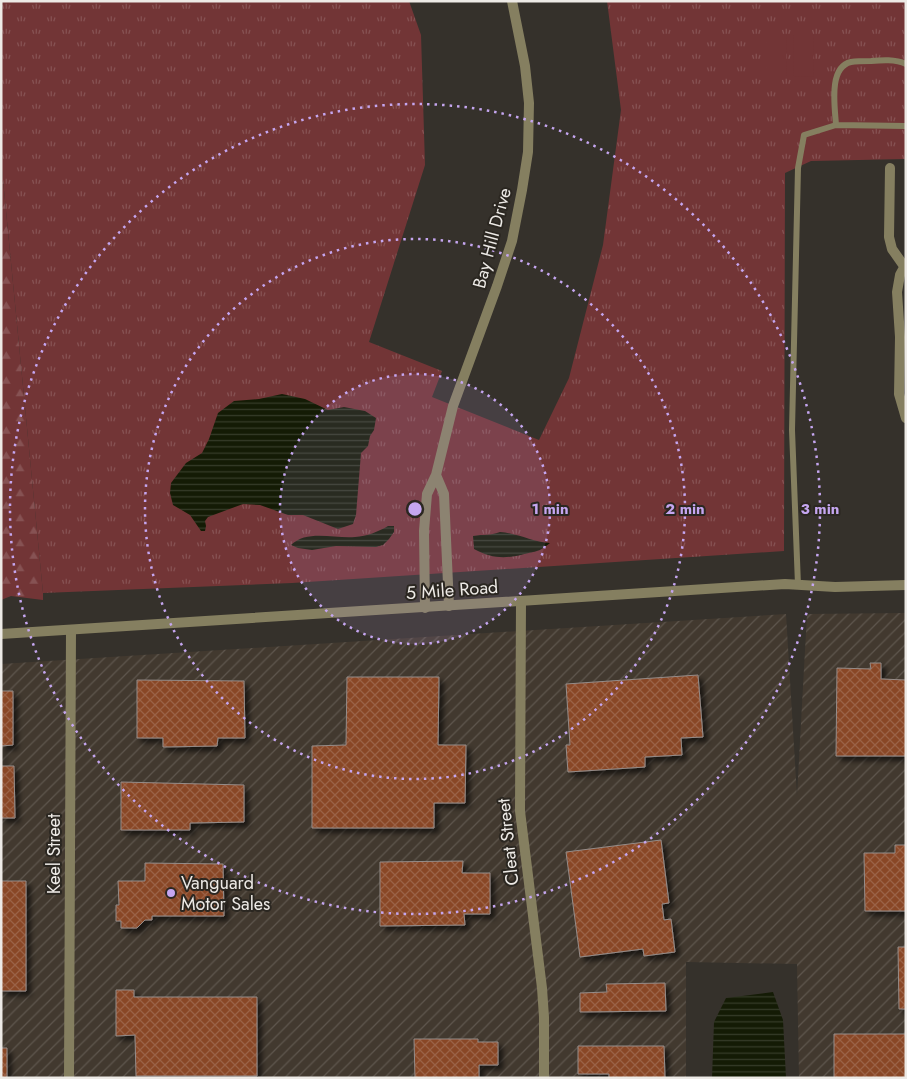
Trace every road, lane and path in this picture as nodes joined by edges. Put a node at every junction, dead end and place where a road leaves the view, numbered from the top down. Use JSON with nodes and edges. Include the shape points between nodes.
{"nodes":[{"id":1,"x":512,"y":1,"type":"edge"},
{"id":2,"x":906,"y":64,"type":"edge"},
{"id":3,"x":836,"y":125,"type":"junction"},
{"id":4,"x":906,"y":126,"type":"edge"},
{"id":5,"x":890,"y":168,"type":"dead end"},
{"id":6,"x":905,"y":265,"type":"edge"},
{"id":7,"x":906,"y":418,"type":"edge"},
{"id":8,"x":436,"y":476,"type":"junction"},
{"id":9,"x":798,"y":585,"type":"junction"},
{"id":10,"x":906,"y":585,"type":"edge"},
{"id":11,"x":521,"y":601,"type":"junction"},
{"id":12,"x":449,"y":606,"type":"junction"},
{"id":13,"x":425,"y":608,"type":"junction"},
{"id":14,"x":71,"y":630,"type":"junction"},
{"id":15,"x":1,"y":634,"type":"edge"},
{"id":16,"x":69,"y":1078,"type":"edge"},
{"id":17,"x":544,"y":1078,"type":"edge"}],
"edges":[{"from":1,"to":8,"type":"street","name":"Bay Hill Drive","via":[[522,42],[529,103],[528,152],[522,190],[512,241],[453,406]]},
{"from":2,"to":3,"type":"lane","via":[[868,61],[850,62],[844,66],[836,80]]},
{"from":3,"to":4,"type":"lane"},
{"from":3,"to":9,"type":"lane","via":[[804,135],[798,168],[792,430]]},
{"from":5,"to":6,"type":"street","via":[[889,237],[892,249]]},
{"from":6,"to":7,"type":"street","via":[[896,292],[900,337],[899,394]]},
{"from":8,"to":12,"type":"street","via":[[444,494]]},
{"from":8,"to":13,"type":"street","name":"Bay Hill Drive","via":[[427,494]]},
{"from":9,"to":10,"type":"street","name":"5 Mile Road"},
{"from":9,"to":11,"type":"street","name":"5 Mile Road"},
{"from":11,"to":12,"type":"street","name":"5 Mile Road"},
{"from":11,"to":17,"type":"street","name":"Cleat Street","via":[[520,811],[542,988]]},
{"from":12,"to":13,"type":"street","name":"5 Mile Road"},
{"from":13,"to":14,"type":"street","name":"5 Mile Road"},
{"from":14,"to":15,"type":"street","name":"5 Mile Road"},
{"from":14,"to":16,"type":"street","name":"Keel Street"}]}
